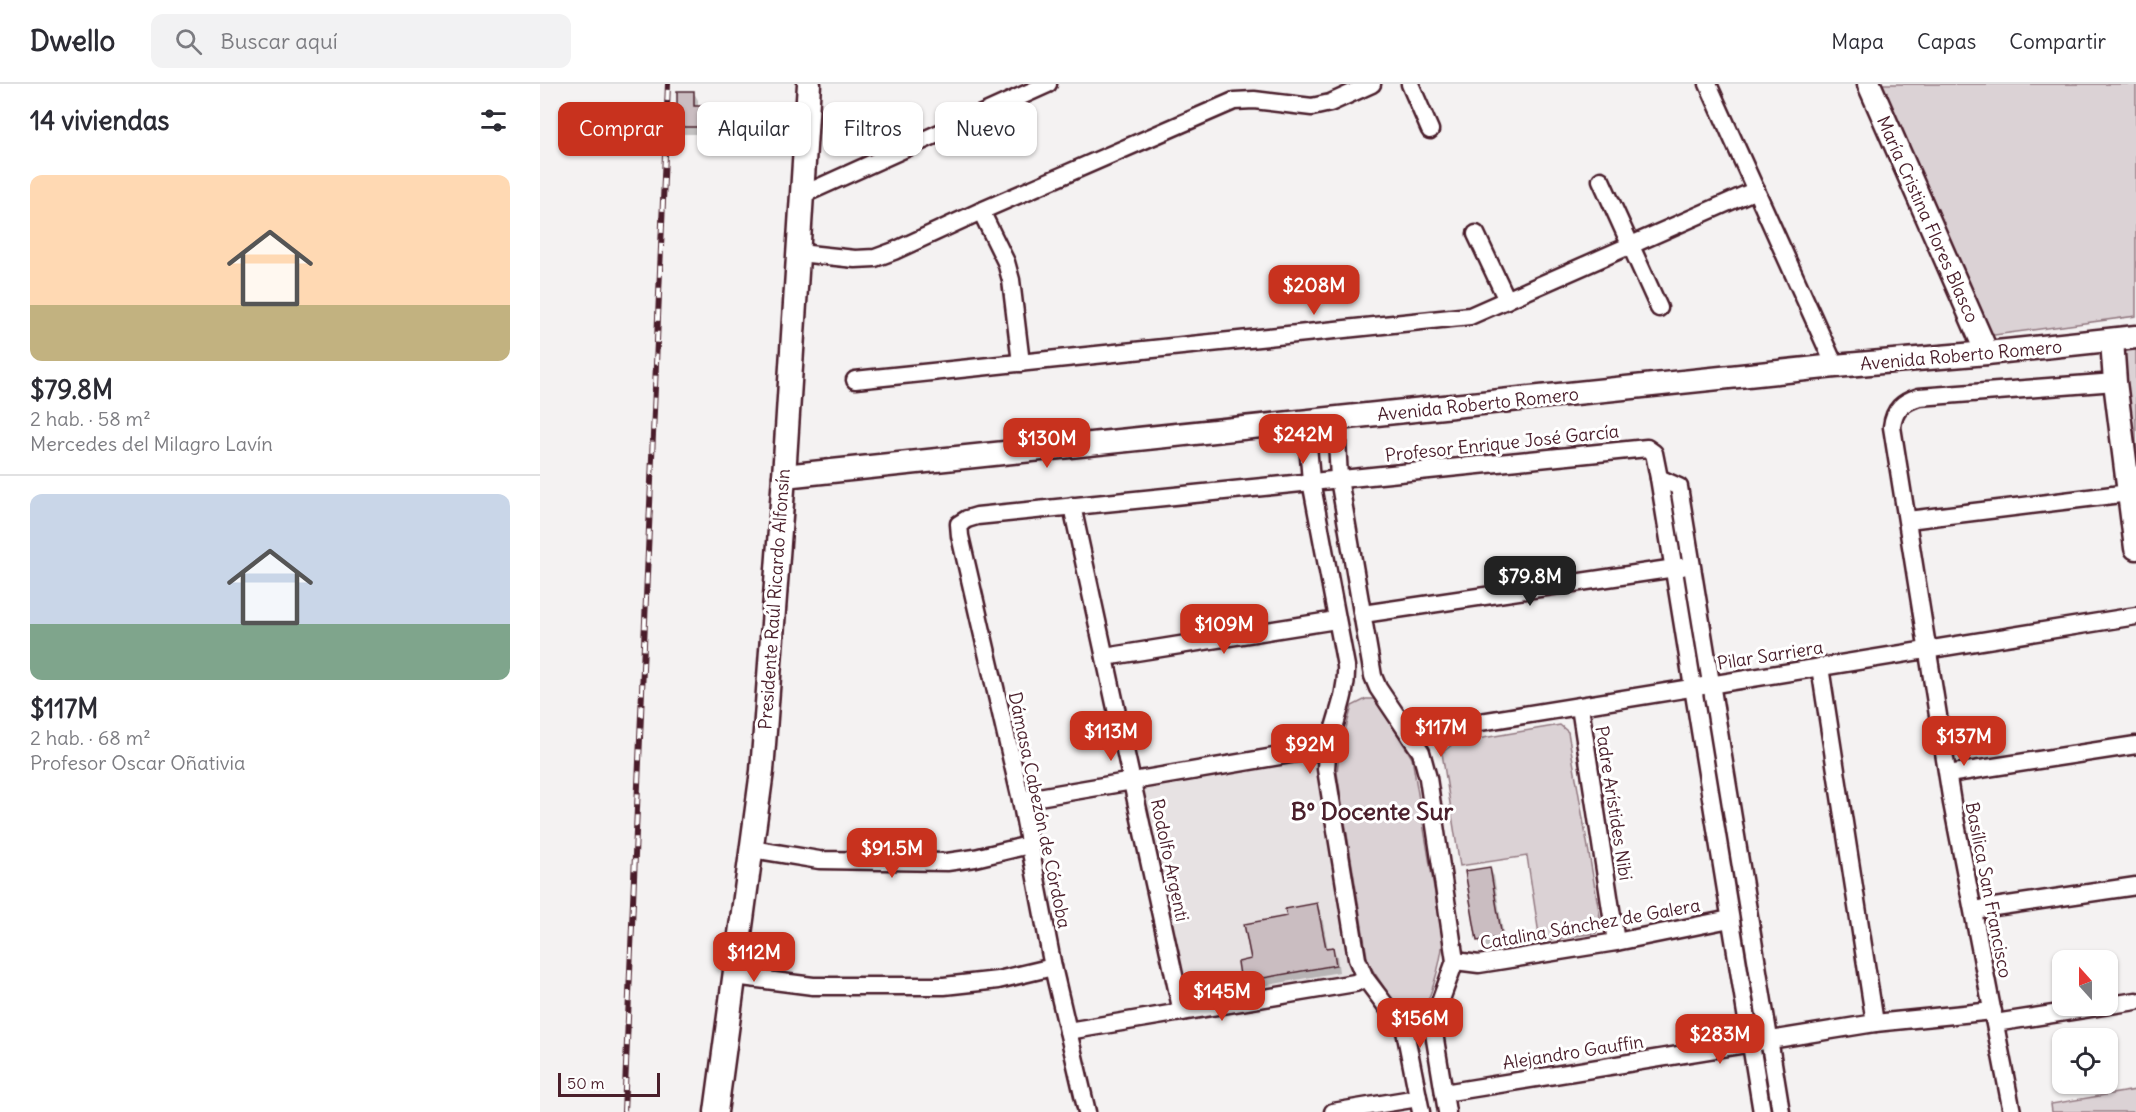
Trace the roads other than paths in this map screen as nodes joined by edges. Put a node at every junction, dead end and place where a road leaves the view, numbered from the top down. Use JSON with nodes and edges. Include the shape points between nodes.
{"nodes":[{"id":1,"x":809,"y":84,"type":"edge"},
{"id":2,"x":1048,"y":84,"type":"edge"},
{"id":3,"x":1372,"y":84,"type":"edge"},
{"id":4,"x":1410,"y":84,"type":"edge"},
{"id":5,"x":1708,"y":84,"type":"edge"},
{"id":6,"x":1869,"y":84,"type":"edge"},
{"id":7,"x":1430,"y":130,"type":"dead end"},
{"id":8,"x":1601,"y":180,"type":"dead end"},
{"id":9,"x":1756,"y":190,"type":"junction"},
{"id":10,"x":802,"y":195,"type":"junction"},
{"id":11,"x":981,"y":211,"type":"junction"},
{"id":12,"x":1476,"y":234,"type":"dead end"},
{"id":13,"x":1631,"y":246,"type":"junction"},
{"id":14,"x":799,"y":253,"type":"junction"},
{"id":15,"x":1507,"y":300,"type":"junction"},
{"id":16,"x":1659,"y":308,"type":"dead end"},
{"id":17,"x":2136,"y":337,"type":"edge"},
{"id":18,"x":2112,"y":340,"type":"junction"},
{"id":19,"x":1987,"y":353,"type":"junction"},
{"id":20,"x":1021,"y":363,"type":"junction"},
{"id":21,"x":1834,"y":366,"type":"junction"},
{"id":22,"x":855,"y":380,"type":"dead end"},
{"id":23,"x":2115,"y":382,"type":"junction"},
{"id":24,"x":1336,"y":419,"type":"junction"},
{"id":25,"x":1306,"y":421,"type":"junction"},
{"id":26,"x":784,"y":476,"type":"junction"},
{"id":27,"x":1659,"y":478,"type":"junction"},
{"id":28,"x":1340,"y":479,"type":"junction"},
{"id":29,"x":1311,"y":482,"type":"junction"},
{"id":30,"x":2129,"y":493,"type":"junction"},
{"id":31,"x":1072,"y":506,"type":"junction"},
{"id":32,"x":967,"y":519,"type":"joint"},
{"id":33,"x":1908,"y":520,"type":"junction"},
{"id":34,"x":2136,"y":548,"type":"edge"},
{"id":35,"x":1692,"y":565,"type":"junction"},
{"id":36,"x":1673,"y":568,"type":"junction"},
{"id":37,"x":1362,"y":614,"type":"junction"},
{"id":38,"x":2136,"y":616,"type":"edge"},
{"id":39,"x":1336,"y":620,"type":"junction"},
{"id":40,"x":1928,"y":650,"type":"junction"},
{"id":41,"x":1106,"y":657,"type":"junction"},
{"id":42,"x":1820,"y":667,"type":"junction"},
{"id":43,"x":1373,"y":676,"type":"junction"},
{"id":44,"x":1347,"y":683,"type":"junction"},
{"id":45,"x":1712,"y":685,"type":"junction"},
{"id":46,"x":1694,"y":688,"type":"junction"},
{"id":47,"x":1580,"y":706,"type":"junction"},
{"id":48,"x":1411,"y":737,"type":"junction"},
{"id":49,"x":2136,"y":745,"type":"edge"},
{"id":50,"x":1327,"y":752,"type":"junction"},
{"id":51,"x":1948,"y":774,"type":"junction"},
{"id":52,"x":1133,"y":781,"type":"junction"},
{"id":53,"x":1021,"y":800,"type":"junction"},
{"id":54,"x":1029,"y":845,"type":"junction"},
{"id":55,"x":752,"y":849,"type":"junction"},
{"id":56,"x":2136,"y":886,"type":"edge"},
{"id":57,"x":1974,"y":910,"type":"junction"},
{"id":58,"x":1730,"y":919,"type":"junction"},
{"id":59,"x":1616,"y":942,"type":"junction"},
{"id":60,"x":1455,"y":961,"type":"junction"},
{"id":61,"x":1053,"y":967,"type":"junction"},
{"id":62,"x":734,"y":976,"type":"junction"},
{"id":63,"x":1365,"y":978,"type":"junction"},
{"id":64,"x":2136,"y":1000,"type":"edge"},
{"id":65,"x":1182,"y":1012,"type":"junction"},
{"id":66,"x":1994,"y":1017,"type":"junction"},
{"id":67,"x":1875,"y":1023,"type":"junction"},
{"id":68,"x":1433,"y":1027,"type":"junction"},
{"id":69,"x":1068,"y":1031,"type":"junction"},
{"id":70,"x":1405,"y":1031,"type":"junction"},
{"id":71,"x":1769,"y":1039,"type":"junction"},
{"id":72,"x":1750,"y":1042,"type":"junction"},
{"id":73,"x":1444,"y":1093,"type":"junction"},
{"id":74,"x":1419,"y":1105,"type":"edge"},
{"id":75,"x":716,"y":1112,"type":"edge"},
{"id":76,"x":1087,"y":1112,"type":"edge"},
{"id":77,"x":1333,"y":1112,"type":"edge"},
{"id":78,"x":1447,"y":1112,"type":"edge"},
{"id":79,"x":1762,"y":1112,"type":"edge"},
{"id":80,"x":1781,"y":1112,"type":"edge"},
{"id":81,"x":2012,"y":1112,"type":"edge"}],
"edges":[{"from":1,"to":10,"type":"main road","name":"Presidente Raúl Ricardo Alfonsín"},
{"from":2,"to":10,"type":"street"},
{"from":3,"to":11,"type":"street","via":[[1312,107],[1234,101]]},
{"from":4,"to":7,"type":"street"},
{"from":5,"to":9,"type":"street"},
{"from":6,"to":19,"type":"main road","name":"María Cristina Flores Blasco"},
{"from":8,"to":13,"type":"street"},
{"from":9,"to":13,"type":"street"},
{"from":9,"to":21,"type":"street"},
{"from":10,"to":14,"type":"main road","name":"Presidente Raúl Ricardo Alfonsín"},
{"from":11,"to":14,"type":"street","via":[[875,258]]},
{"from":11,"to":20,"type":"street","via":[[1011,280]]},
{"from":12,"to":15,"type":"street"},
{"from":13,"to":15,"type":"street"},
{"from":13,"to":16,"type":"street"},
{"from":14,"to":26,"type":"main road","name":"Presidente Raúl Ricardo Alfonsín"},
{"from":15,"to":20,"type":"street","via":[[1470,316],[1444,320]]},
{"from":17,"to":18,"type":"main road","name":"Avenida Roberto Romero"},
{"from":18,"to":19,"type":"main road","name":"Avenida Roberto Romero"},
{"from":18,"to":23,"type":"main road"},
{"from":19,"to":21,"type":"main road","name":"Avenida Roberto Romero"},
{"from":20,"to":22,"type":"street"},
{"from":21,"to":24,"type":"main road","name":"Avenida Roberto Romero"},
{"from":23,"to":30,"type":"main road"},
{"from":23,"to":33,"type":"street","name":"Basílica San Francisco","via":[[1906,401],[1893,417],[1892,427]]},
{"from":24,"to":25,"type":"main road","name":"Avenida Roberto Romero"},
{"from":24,"to":28,"type":"street"},
{"from":25,"to":26,"type":"main road","name":"Avenida Roberto Romero"},
{"from":25,"to":29,"type":"street"},
{"from":26,"to":55,"type":"main road","name":"Presidente Raúl Ricardo Alfonsín","via":[[762,771]]},
{"from":27,"to":28,"type":"street","name":"Profesor Enrique José García","via":[[1654,453],[1647,448]]},
{"from":27,"to":35,"type":"street","via":[[1679,487]]},
{"from":27,"to":36,"type":"street"},
{"from":28,"to":29,"type":"street","name":"Profesor Enrique José García"},
{"from":28,"to":37,"type":"street"},
{"from":29,"to":31,"type":"street","name":"Profesor Enrique José García"},
{"from":29,"to":39,"type":"street"},
{"from":30,"to":33,"type":"street"},
{"from":30,"to":34,"type":"main road"},
{"from":31,"to":32,"type":"street","name":"Profesor Enrique José García"},
{"from":31,"to":41,"type":"street","name":"Rodolfo Argenti"},
{"from":32,"to":53,"type":"street","name":"Dámasa Cabezón de Córdoba","via":[[960,524],[960,536]]},
{"from":33,"to":40,"type":"street","name":"Basílica San Francisco"},
{"from":35,"to":36,"type":"street"},
{"from":35,"to":45,"type":"street"},
{"from":36,"to":37,"type":"street"},
{"from":36,"to":46,"type":"street"},
{"from":37,"to":43,"type":"street"},
{"from":38,"to":40,"type":"street","name":"Pilar Sarriera"},
{"from":39,"to":41,"type":"street"},
{"from":39,"to":44,"type":"street"},
{"from":40,"to":42,"type":"street","name":"Pilar Sarriera"},
{"from":40,"to":51,"type":"street","name":"Basílica San Francisco"},
{"from":41,"to":52,"type":"street","name":"Rodolfo Argenti"},
{"from":42,"to":45,"type":"street","name":"Pilar Sarriera"},
{"from":42,"to":67,"type":"street"},
{"from":43,"to":44,"type":"street","via":[[1356,676]]},
{"from":43,"to":48,"type":"street"},
{"from":44,"to":50,"type":"street"},
{"from":45,"to":46,"type":"street","name":"Pilar Sarriera"},
{"from":45,"to":71,"type":"street"},
{"from":46,"to":47,"type":"street","name":"Pilar Sarriera"},
{"from":46,"to":58,"type":"street"},
{"from":47,"to":48,"type":"street","name":"Pilar Sarriera","via":[[1431,730]]},
{"from":47,"to":59,"type":"street","name":"Padre Arístides Nibi"},
{"from":48,"to":60,"type":"street","via":[[1421,752],[1428,778]]},
{"from":49,"to":51,"type":"street"},
{"from":50,"to":52,"type":"street","via":[[1303,752]]},
{"from":50,"to":63,"type":"street","via":[[1326,769],[1353,945]]},
{"from":51,"to":57,"type":"street","name":"Basílica San Francisco"},
{"from":52,"to":53,"type":"street"},
{"from":52,"to":65,"type":"street","name":"Rodolfo Argenti"},
{"from":53,"to":54,"type":"street","name":"Dámasa Cabezón de Córdoba"},
{"from":54,"to":55,"type":"street","via":[[948,862],[819,860]]},
{"from":54,"to":61,"type":"street","name":"Dámasa Cabezón de Córdoba"},
{"from":55,"to":62,"type":"main road","name":"Presidente Raúl Ricardo Alfonsín"},
{"from":56,"to":57,"type":"street"},
{"from":57,"to":66,"type":"street","name":"Basílica San Francisco"},
{"from":58,"to":59,"type":"street","name":"Catalina Sánchez de Galera"},
{"from":58,"to":72,"type":"street"},
{"from":59,"to":60,"type":"street","name":"Catalina Sánchez de Galera","via":[[1479,964]]},
{"from":60,"to":68,"type":"street"},
{"from":61,"to":62,"type":"street","via":[[998,980],[944,986],[813,986]]},
{"from":61,"to":69,"type":"street","name":"Dámasa Cabezón de Córdoba"},
{"from":62,"to":75,"type":"main road","name":"Presidente Raúl Ricardo Alfonsín"},
{"from":63,"to":65,"type":"street","via":[[1355,983]]},
{"from":63,"to":70,"type":"street"},
{"from":64,"to":66,"type":"street","name":"Alejandro Gauffin"},
{"from":65,"to":69,"type":"street"},
{"from":66,"to":67,"type":"street","name":"Alejandro Gauffin"},
{"from":66,"to":81,"type":"street","name":"Basílica San Francisco"},
{"from":67,"to":71,"type":"street","name":"Alejandro Gauffin"},
{"from":68,"to":70,"type":"street","via":[[1420,1032]]},
{"from":68,"to":73,"type":"street"},
{"from":69,"to":76,"type":"street","name":"Dámasa Cabezón de Córdoba"},
{"from":70,"to":74,"type":"street"},
{"from":71,"to":72,"type":"street","name":"Alejandro Gauffin"},
{"from":71,"to":80,"type":"street"},
{"from":72,"to":73,"type":"street","name":"Alejandro Gauffin"},
{"from":72,"to":79,"type":"street"},
{"from":73,"to":78,"type":"street"},
{"from":74,"to":77,"type":"street"}]}
